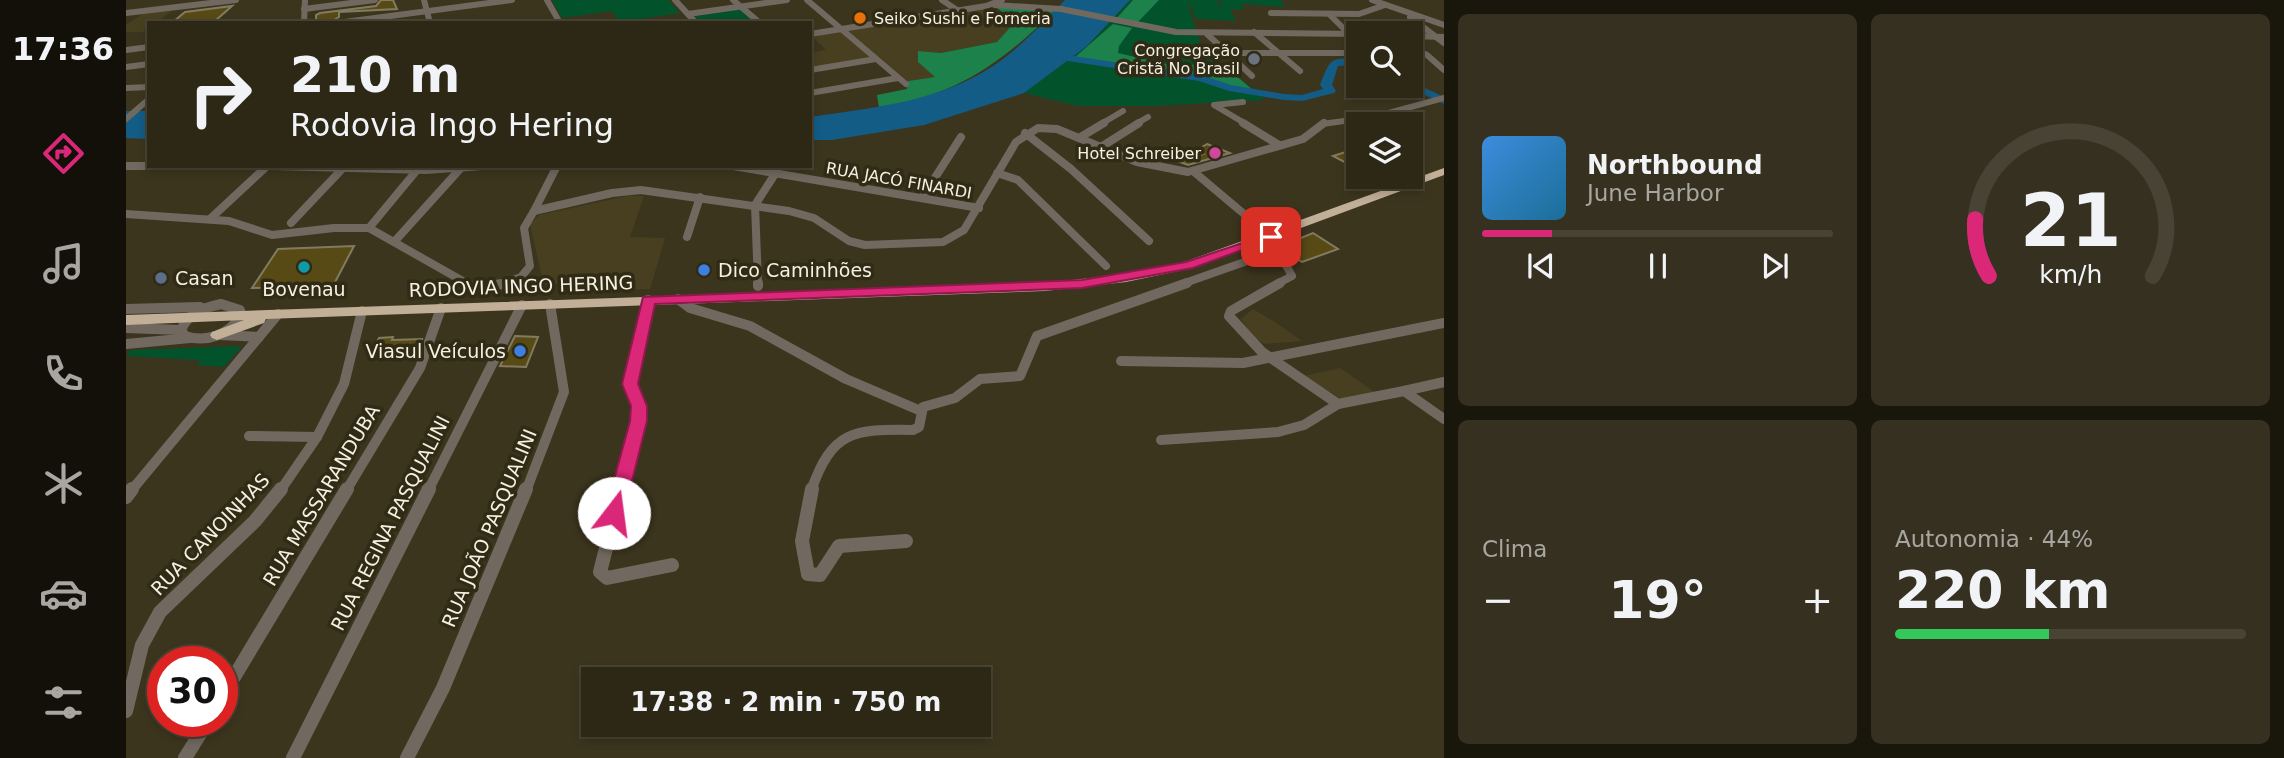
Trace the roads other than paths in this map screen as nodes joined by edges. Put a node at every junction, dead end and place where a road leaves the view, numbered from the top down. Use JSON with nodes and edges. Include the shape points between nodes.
{"nodes":[{"id":1,"x":238,"y":0,"type":"edge"},
{"id":2,"x":305,"y":0,"type":"edge"},
{"id":3,"x":375,"y":0,"type":"edge"},
{"id":4,"x":424,"y":0,"type":"edge"},
{"id":5,"x":512,"y":0,"type":"edge"},
{"id":6,"x":547,"y":0,"type":"edge"},
{"id":7,"x":675,"y":0,"type":"edge"},
{"id":8,"x":733,"y":0,"type":"edge"},
{"id":9,"x":787,"y":0,"type":"edge"},
{"id":10,"x":807,"y":0,"type":"edge"},
{"id":11,"x":942,"y":0,"type":"edge"},
{"id":12,"x":1036,"y":0,"type":"edge"},
{"id":13,"x":1371,"y":0,"type":"edge"},
{"id":14,"x":1002,"y":2,"type":"edge"},
{"id":15,"x":1385,"y":5,"type":"junction"},
{"id":16,"x":741,"y":6,"type":"junction"},
{"id":17,"x":231,"y":9,"type":"dead end"},
{"id":18,"x":304,"y":9,"type":"junction"},
{"id":19,"x":1060,"y":9,"type":"junction"},
{"id":20,"x":957,"y":10,"type":"junction"},
{"id":21,"x":427,"y":11,"type":"junction"},
{"id":22,"x":1405,"y":12,"type":"junction"},
{"id":23,"x":126,"y":13,"type":"edge"},
{"id":24,"x":1271,"y":13,"type":"dead end"},
{"id":25,"x":688,"y":14,"type":"junction"},
{"id":26,"x":1329,"y":14,"type":"junction"},
{"id":27,"x":304,"y":21,"type":"edge"},
{"id":28,"x":352,"y":21,"type":"edge"},
{"id":29,"x":430,"y":21,"type":"edge"},
{"id":30,"x":559,"y":21,"type":"edge"},
{"id":31,"x":694,"y":21,"type":"edge"},
{"id":32,"x":758,"y":21,"type":"edge"},
{"id":33,"x":1416,"y":21,"type":"edge"},
{"id":34,"x":1421,"y":21,"type":"edge"},
{"id":35,"x":1434,"y":21,"type":"junction"},
{"id":36,"x":1444,"y":25,"type":"edge"},
{"id":37,"x":837,"y":27,"type":"junction"},
{"id":38,"x":1423,"y":27,"type":"edge"},
{"id":39,"x":1346,"y":31,"type":"edge"},
{"id":40,"x":1254,"y":32,"type":"junction"},
{"id":41,"x":1263,"y":32,"type":"junction"},
{"id":42,"x":812,"y":33,"type":"edge"},
{"id":43,"x":1346,"y":34,"type":"edge"},
{"id":44,"x":1346,"y":34,"type":"edge"},
{"id":45,"x":1423,"y":36,"type":"edge"},
{"id":46,"x":1423,"y":36,"type":"edge"},
{"id":47,"x":1436,"y":36,"type":"junction"},
{"id":48,"x":1444,"y":37,"type":"edge"},
{"id":49,"x":1444,"y":43,"type":"edge"},
{"id":50,"x":147,"y":47,"type":"edge"},
{"id":51,"x":126,"y":50,"type":"edge"},
{"id":52,"x":1227,"y":53,"type":"junction"},
{"id":53,"x":1279,"y":53,"type":"junction"},
{"id":54,"x":1346,"y":53,"type":"edge"},
{"id":55,"x":1423,"y":55,"type":"edge"},
{"id":56,"x":876,"y":59,"type":"junction"},
{"id":57,"x":147,"y":64,"type":"edge"},
{"id":58,"x":126,"y":67,"type":"edge"},
{"id":59,"x":812,"y":70,"type":"edge"},
{"id":60,"x":1444,"y":70,"type":"edge"},
{"id":61,"x":1300,"y":71,"type":"dead end"},
{"id":62,"x":1252,"y":76,"type":"dead end"},
{"id":63,"x":898,"y":78,"type":"junction"},
{"id":64,"x":906,"y":84,"type":"dead end"},
{"id":65,"x":147,"y":87,"type":"edge"},
{"id":66,"x":126,"y":88,"type":"edge"},
{"id":67,"x":812,"y":93,"type":"edge"},
{"id":68,"x":1444,"y":98,"type":"edge"},
{"id":69,"x":147,"y":101,"type":"edge"},
{"id":70,"x":1243,"y":102,"type":"dead end"},
{"id":71,"x":1122,"y":111,"type":"dead end"},
{"id":72,"x":1148,"y":117,"type":"dead end"},
{"id":73,"x":126,"y":119,"type":"edge"},
{"id":74,"x":1025,"y":133,"type":"junction"},
{"id":75,"x":961,"y":137,"type":"dead end"},
{"id":76,"x":1079,"y":138,"type":"junction"},
{"id":77,"x":1279,"y":145,"type":"junction"},
{"id":78,"x":1101,"y":147,"type":"junction"},
{"id":79,"x":126,"y":166,"type":"edge"},
{"id":80,"x":147,"y":166,"type":"edge"},
{"id":81,"x":265,"y":168,"type":"edge"},
{"id":82,"x":343,"y":168,"type":"edge"},
{"id":83,"x":368,"y":168,"type":"edge"},
{"id":84,"x":467,"y":168,"type":"edge"},
{"id":85,"x":556,"y":168,"type":"edge"},
{"id":86,"x":744,"y":168,"type":"edge"},
{"id":87,"x":460,"y":169,"type":"junction"},
{"id":88,"x":417,"y":170,"type":"junction"},
{"id":89,"x":1444,"y":171,"type":"edge"},
{"id":90,"x":1193,"y":172,"type":"junction"},
{"id":91,"x":997,"y":173,"type":"junction"},
{"id":92,"x":775,"y":174,"type":"junction"},
{"id":93,"x":700,"y":197,"type":"junction"},
{"id":94,"x":922,"y":198,"type":"junction"},
{"id":95,"x":755,"y":205,"type":"junction"},
{"id":96,"x":979,"y":208,"type":"junction"},
{"id":97,"x":534,"y":211,"type":"junction"},
{"id":98,"x":126,"y":214,"type":"edge"},
{"id":99,"x":210,"y":219,"type":"junction"},
{"id":100,"x":1250,"y":219,"type":"dead end"},
{"id":101,"x":291,"y":223,"type":"dead end"},
{"id":102,"x":369,"y":228,"type":"junction"},
{"id":103,"x":687,"y":237,"type":"dead end"},
{"id":104,"x":1149,"y":241,"type":"dead end"},
{"id":105,"x":395,"y":242,"type":"junction"},
{"id":106,"x":1256,"y":243,"type":"junction"},
{"id":107,"x":1270,"y":253,"type":"junction"},
{"id":108,"x":1105,"y":266,"type":"dead end"},
{"id":109,"x":758,"y":286,"type":"dead end"},
{"id":110,"x":678,"y":299,"type":"junction"},
{"id":111,"x":648,"y":300,"type":"junction"},
{"id":112,"x":550,"y":304,"type":"junction"},
{"id":113,"x":522,"y":305,"type":"junction"},
{"id":114,"x":441,"y":308,"type":"junction"},
{"id":115,"x":126,"y":309,"type":"edge"},
{"id":116,"x":237,"y":311,"type":"junction"},
{"id":117,"x":362,"y":311,"type":"junction"},
{"id":118,"x":278,"y":314,"type":"junction"},
{"id":119,"x":182,"y":319,"type":"junction"},
{"id":120,"x":126,"y":320,"type":"edge"},
{"id":121,"x":151,"y":323,"type":"junction"},
{"id":122,"x":1444,"y":323,"type":"edge"},
{"id":123,"x":126,"y":328,"type":"edge"},
{"id":124,"x":217,"y":335,"type":"junction"},
{"id":125,"x":259,"y":337,"type":"junction"},
{"id":126,"x":190,"y":338,"type":"junction"},
{"id":127,"x":127,"y":344,"type":"edge"},
{"id":128,"x":1273,"y":359,"type":"junction"},
{"id":129,"x":1121,"y":361,"type":"dead end"},
{"id":130,"x":1444,"y":382,"type":"edge"},
{"id":131,"x":1404,"y":391,"type":"junction"},
{"id":132,"x":1338,"y":404,"type":"junction"},
{"id":133,"x":921,"y":411,"type":"junction"},
{"id":134,"x":1444,"y":419,"type":"edge"},
{"id":135,"x":249,"y":436,"type":"dead end"},
{"id":136,"x":317,"y":437,"type":"junction"},
{"id":137,"x":1161,"y":440,"type":"dead end"},
{"id":138,"x":126,"y":497,"type":"edge"},
{"id":139,"x":906,"y":541,"type":"dead end"},
{"id":140,"x":672,"y":565,"type":"dead end"},
{"id":141,"x":238,"y":670,"type":"edge"},
{"id":142,"x":126,"y":710,"type":"edge"},
{"id":143,"x":198,"y":737,"type":"edge"},
{"id":144,"x":185,"y":758,"type":"edge"},
{"id":145,"x":293,"y":758,"type":"edge"},
{"id":146,"x":407,"y":758,"type":"edge"}],
"edges":[{"from":1,"to":17,"type":"street"},
{"from":1,"to":23,"type":"street"},
{"from":2,"to":18,"type":"street"},
{"from":3,"to":18,"type":"street"},
{"from":4,"to":21,"type":"street"},
{"from":5,"to":21,"type":"street"},
{"from":6,"to":30,"type":"street"},
{"from":7,"to":25,"type":"street"},
{"from":8,"to":16,"type":"street"},
{"from":9,"to":16,"type":"street"},
{"from":10,"to":37,"type":"street"},
{"from":11,"to":20,"type":"street"},
{"from":12,"to":19,"type":"street"},
{"from":13,"to":15,"type":"street"},
{"from":14,"to":19,"type":"street"},
{"from":14,"to":20,"type":"street"},
{"from":15,"to":22,"type":"street"},
{"from":15,"to":26,"type":"street","via":[[1365,14]]},
{"from":16,"to":25,"type":"street"},
{"from":16,"to":32,"type":"street"},
{"from":18,"to":27,"type":"street"},
{"from":19,"to":41,"type":"street","bridge":true,"via":[[1176,32]]},
{"from":20,"to":37,"type":"street"},
{"from":21,"to":28,"type":"street"},
{"from":21,"to":29,"type":"street"},
{"from":22,"to":33,"type":"street"},
{"from":22,"to":35,"type":"street"},
{"from":24,"to":26,"type":"street"},
{"from":25,"to":31,"type":"street"},
{"from":26,"to":39,"type":"street"},
{"from":34,"to":35,"type":"street"},
{"from":35,"to":36,"type":"street"},
{"from":37,"to":42,"type":"street"},
{"from":37,"to":56,"type":"street"},
{"from":38,"to":47,"type":"street"},
{"from":40,"to":41,"type":"street"},
{"from":40,"to":52,"type":"street","via":[[1207,34]]},
{"from":40,"to":53,"type":"street"},
{"from":41,"to":43,"type":"street","bridge":true},
{"from":41,"to":44,"type":"street"},
{"from":45,"to":47,"type":"street"},
{"from":46,"to":48,"type":"street","bridge":true},
{"from":47,"to":49,"type":"street"},
{"from":50,"to":51,"type":"street"},
{"from":52,"to":53,"type":"street"},
{"from":52,"to":62,"type":"street"},
{"from":53,"to":54,"type":"street"},
{"from":53,"to":61,"type":"street"},
{"from":55,"to":60,"type":"street"},
{"from":56,"to":59,"type":"street"},
{"from":56,"to":63,"type":"street"},
{"from":57,"to":58,"type":"street"},
{"from":63,"to":64,"type":"street"},
{"from":63,"to":67,"type":"street"},
{"from":65,"to":66,"type":"street"},
{"from":68,"to":77,"type":"street","via":[[1374,117],[1325,122],[1306,137]]},
{"from":69,"to":73,"type":"street"},
{"from":70,"to":77,"type":"street","via":[[1214,105]]},
{"from":71,"to":76,"type":"street"},
{"from":72,"to":78,"type":"street"},
{"from":74,"to":76,"type":"street","via":[[1050,128]]},
{"from":74,"to":91,"type":"street"},
{"from":74,"to":104,"type":"street"},
{"from":75,"to":94,"type":"street"},
{"from":76,"to":78,"type":"street"},
{"from":77,"to":90,"type":"street"},
{"from":78,"to":90,"type":"street","via":[[1145,164]]},
{"from":79,"to":80,"type":"street"},
{"from":81,"to":99,"type":"street"},
{"from":82,"to":101,"type":"street"},
{"from":83,"to":88,"type":"street"},
{"from":84,"to":87,"type":"street"},
{"from":85,"to":97,"type":"street"},
{"from":86,"to":92,"type":"street","name":"RUA JACÓ FINARDI"},
{"from":87,"to":88,"type":"street"},
{"from":87,"to":105,"type":"street"},
{"from":88,"to":102,"type":"street"},
{"from":89,"to":106,"type":"highway","name":"RODOVIA INGO HERING"},
{"from":90,"to":100,"type":"street"},
{"from":91,"to":96,"type":"street"},
{"from":91,"to":108,"type":"street","via":[[1018,180]]},
{"from":92,"to":94,"type":"street","name":"RUA JACÓ FINARDI"},
{"from":92,"to":95,"type":"street"},
{"from":93,"to":95,"type":"street"},
{"from":93,"to":97,"type":"street","via":[[623,191]]},
{"from":93,"to":103,"type":"street"},
{"from":94,"to":96,"type":"street","name":"RUA JACÓ FINARDI"},
{"from":95,"to":96,"type":"street","via":[[814,218],[856,243],[889,246],[952,239]]},
{"from":95,"to":109,"type":"street"},
{"from":97,"to":105,"type":"street","via":[[524,228],[530,266],[521,276],[496,286],[468,287]]},
{"from":98,"to":99,"type":"street"},
{"from":99,"to":102,"type":"street","via":[[272,235]]},
{"from":102,"to":105,"type":"street"},
{"from":106,"to":107,"type":"street"},
{"from":106,"to":110,"type":"highway","name":"RODOVIA INGO HERING","via":[[1173,269],[1082,284]]},
{"from":107,"to":128,"type":"street","via":[[1291,271],[1290,280],[1229,316],[1237,329]]},
{"from":107,"to":133,"type":"street","via":[[1043,333],[1032,340],[1026,371],[1020,376],[981,379],[955,398]]},
{"from":110,"to":111,"type":"highway","name":"RODOVIA INGO HERING"},
{"from":110,"to":133,"type":"street","via":[[690,308],[750,326],[846,379]]},
{"from":111,"to":112,"type":"highway","name":"RODOVIA INGO HERING"},
{"from":111,"to":140,"type":"street","via":[[630,384],[639,406],[639,421],[600,572],[615,578]]},
{"from":112,"to":113,"type":"highway","name":"RODOVIA INGO HERING"},
{"from":112,"to":146,"type":"street","name":"RUA JOÃO PASQUALINI","via":[[564,392],[560,409],[443,688]]},
{"from":113,"to":114,"type":"highway","name":"RODOVIA INGO HERING"},
{"from":113,"to":145,"type":"street","name":"RUA REGINA PASQUALINI"},
{"from":114,"to":117,"type":"highway","name":"RODOVIA INGO HERING"},
{"from":114,"to":141,"type":"street","name":"RUA MASSARANDUBA","via":[[420,368]]},
{"from":115,"to":119,"type":"street"},
{"from":116,"to":118,"type":"highway","name":"RODOVIA INGO HERING"},
{"from":116,"to":119,"type":"highway","name":"RODOVIA INGO HERING"},
{"from":116,"to":119,"type":"street","via":[[206,307]]},
{"from":116,"to":124,"type":"street","via":[[229,330]]},
{"from":117,"to":118,"type":"highway","name":"RODOVIA INGO HERING"},
{"from":117,"to":136,"type":"street","name":"RUA CANOINHAS","via":[[344,384]]},
{"from":118,"to":124,"type":"highway"},
{"from":118,"to":125,"type":"street"},
{"from":119,"to":121,"type":"highway","name":"RODOVIA INGO HERING"},
{"from":119,"to":126,"type":"street"},
{"from":120,"to":121,"type":"highway","name":"RODOVIA INGO HERING"},
{"from":121,"to":123,"type":"street"},
{"from":121,"to":127,"type":"street"},
{"from":122,"to":128,"type":"street"},
{"from":124,"to":125,"type":"street"},
{"from":124,"to":126,"type":"street"},
{"from":125,"to":138,"type":"street"},
{"from":126,"to":127,"type":"street"},
{"from":128,"to":129,"type":"street","via":[[1243,363]]},
{"from":128,"to":132,"type":"street"},
{"from":130,"to":131,"type":"street"},
{"from":131,"to":132,"type":"street"},
{"from":131,"to":134,"type":"street"},
{"from":132,"to":137,"type":"street","via":[[1304,425],[1278,432]]},
{"from":133,"to":139,"type":"street","via":[[919,427],[913,430],[861,431],[833,444],[803,523],[804,567],[808,574],[820,575],[839,546]]},
{"from":135,"to":136,"type":"street"},
{"from":136,"to":142,"type":"street","name":"RUA CANOINHAS","via":[[255,521],[160,612],[142,645]]},
{"from":143,"to":144,"type":"street"}]}
